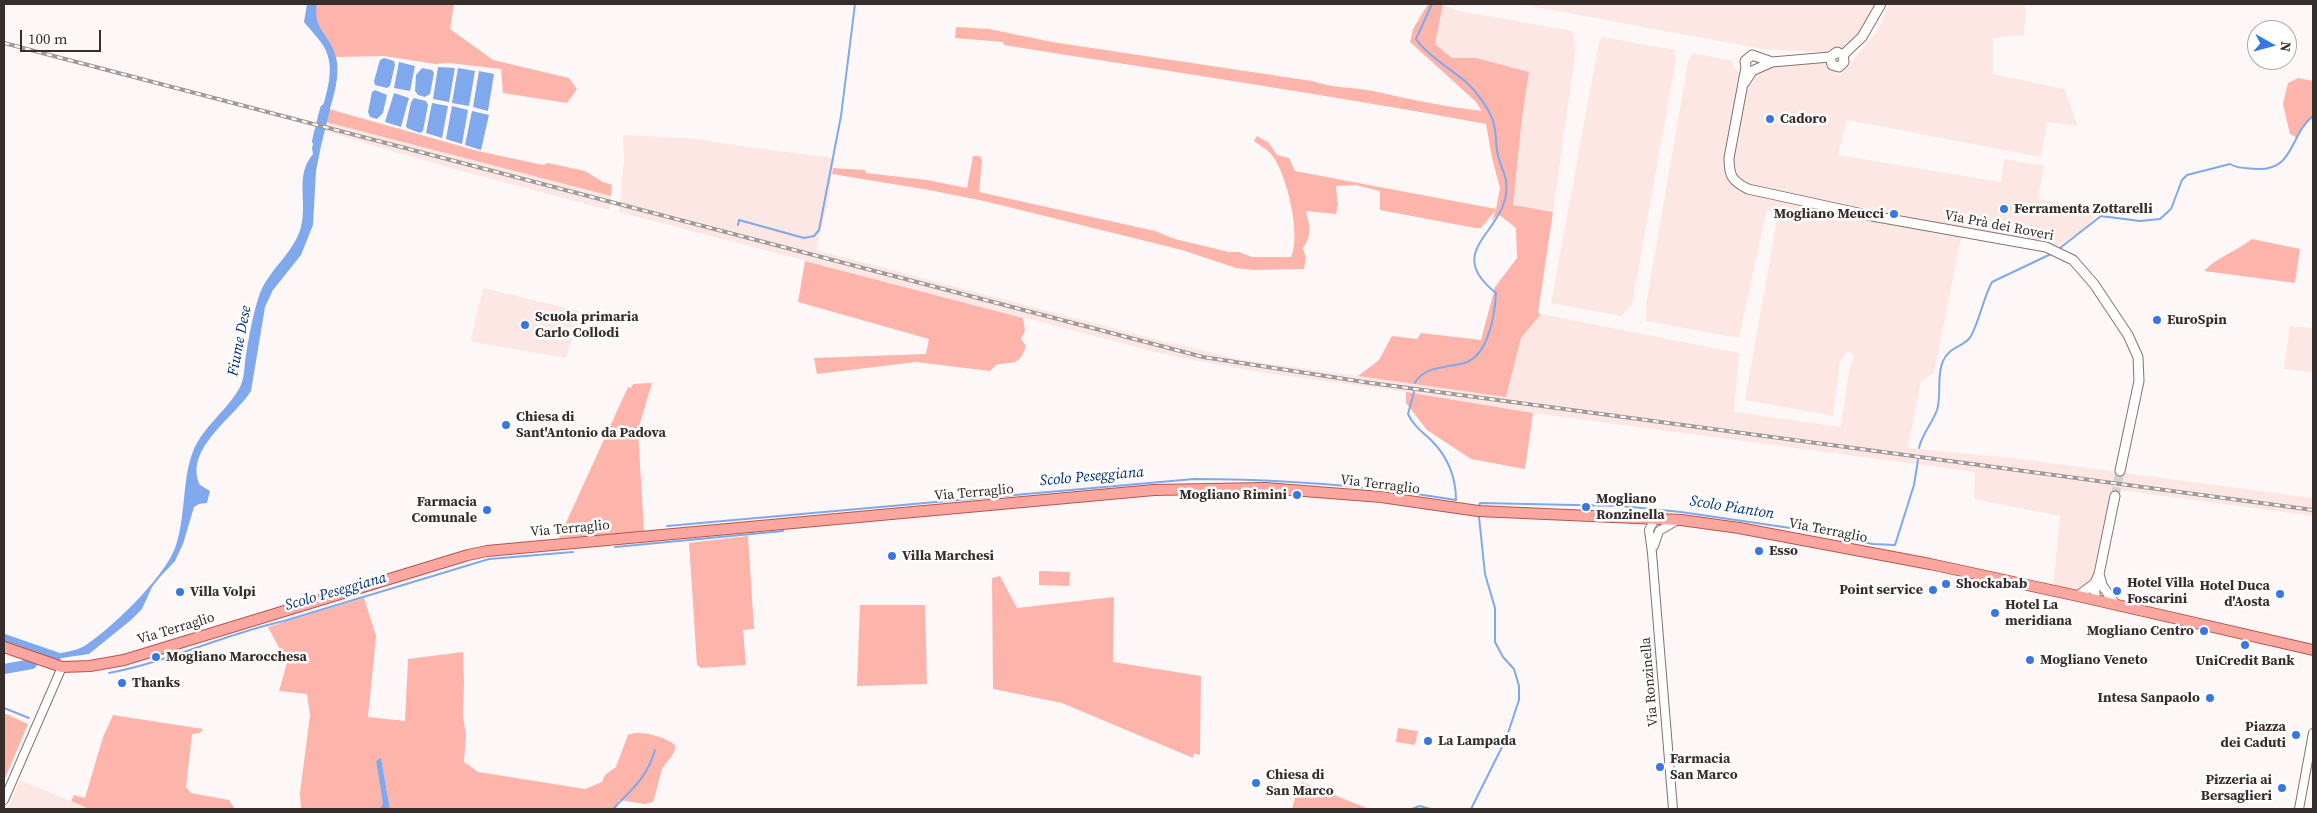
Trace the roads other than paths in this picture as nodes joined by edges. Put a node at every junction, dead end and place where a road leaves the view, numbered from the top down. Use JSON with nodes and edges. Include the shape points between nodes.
{"nodes":[{"id":1,"x":1881,"y":4,"type":"edge"},
{"id":2,"x":2120,"y":471,"type":"tunnel mouth"},
{"id":3,"x":2115,"y":496,"type":"tunnel mouth"},
{"id":4,"x":1629,"y":516,"type":"junction"},
{"id":5,"x":1656,"y":517,"type":"junction"},
{"id":6,"x":1681,"y":520,"type":"junction"},
{"id":7,"x":1649,"y":530,"type":"junction"},
{"id":8,"x":1659,"y":531,"type":"junction"},
{"id":9,"x":1652,"y":553,"type":"junction"},
{"id":10,"x":2099,"y":584,"type":"junction"},
{"id":11,"x":2078,"y":596,"type":"junction"},
{"id":12,"x":2095,"y":599,"type":"junction"},
{"id":13,"x":2115,"y":604,"type":"junction"},
{"id":14,"x":4,"y":647,"type":"edge"},
{"id":15,"x":2313,"y":650,"type":"edge"},
{"id":16,"x":62,"y":667,"type":"junction"},
{"id":17,"x":2313,"y":733,"type":"edge"},
{"id":18,"x":4,"y":800,"type":"edge"},
{"id":19,"x":1673,"y":809,"type":"edge"},
{"id":20,"x":2299,"y":809,"type":"edge"}],
"edges":[{"from":1,"to":2,"type":"main road","name":"Via Prà dei Roveri","via":[[1862,37],[1843,55],[1844,62],[1836,67],[1831,64],[1830,57],[1754,66],[1743,85],[1728,158],[1732,179],[1748,189],[1872,216],[2046,247],[2073,260],[2098,289],[2128,335],[2138,357],[2138,391]]},
{"from":3,"to":10,"type":"main road"},
{"from":4,"to":5,"type":"main road","name":"Via Terraglio"},
{"from":4,"to":7,"type":"street","via":[[1641,520]]},
{"from":4,"to":16,"type":"main road","name":"Via Terraglio","via":[[1478,511],[1381,497],[1285,489],[1189,488],[513,548],[468,555],[124,660]]},
{"from":5,"to":6,"type":"main road","name":"Via Terraglio"},
{"from":5,"to":7,"type":"street"},
{"from":5,"to":8,"type":"street","name":"Via Ronzinella"},
{"from":6,"to":8,"type":"street"},
{"from":6,"to":11,"type":"main road","name":"Via Terraglio","via":[[1930,564]]},
{"from":7,"to":9,"type":"street","name":"Via Ronzinella"},
{"from":8,"to":9,"type":"street","name":"Via Ronzinella"},
{"from":9,"to":19,"type":"street","name":"Via Ronzinella"},
{"from":10,"to":11,"type":"main road"},
{"from":10,"to":12,"type":"main road"},
{"from":10,"to":13,"type":"main road"},
{"from":11,"to":12,"type":"main road","name":"Via Terraglio"},
{"from":12,"to":13,"type":"main road","name":"Via Terraglio"},
{"from":13,"to":15,"type":"main road","name":"Via Terraglio"},
{"from":14,"to":16,"type":"main road","name":"Via Terraglio"},
{"from":16,"to":18,"type":"street"},
{"from":17,"to":20,"type":"street"}]}
